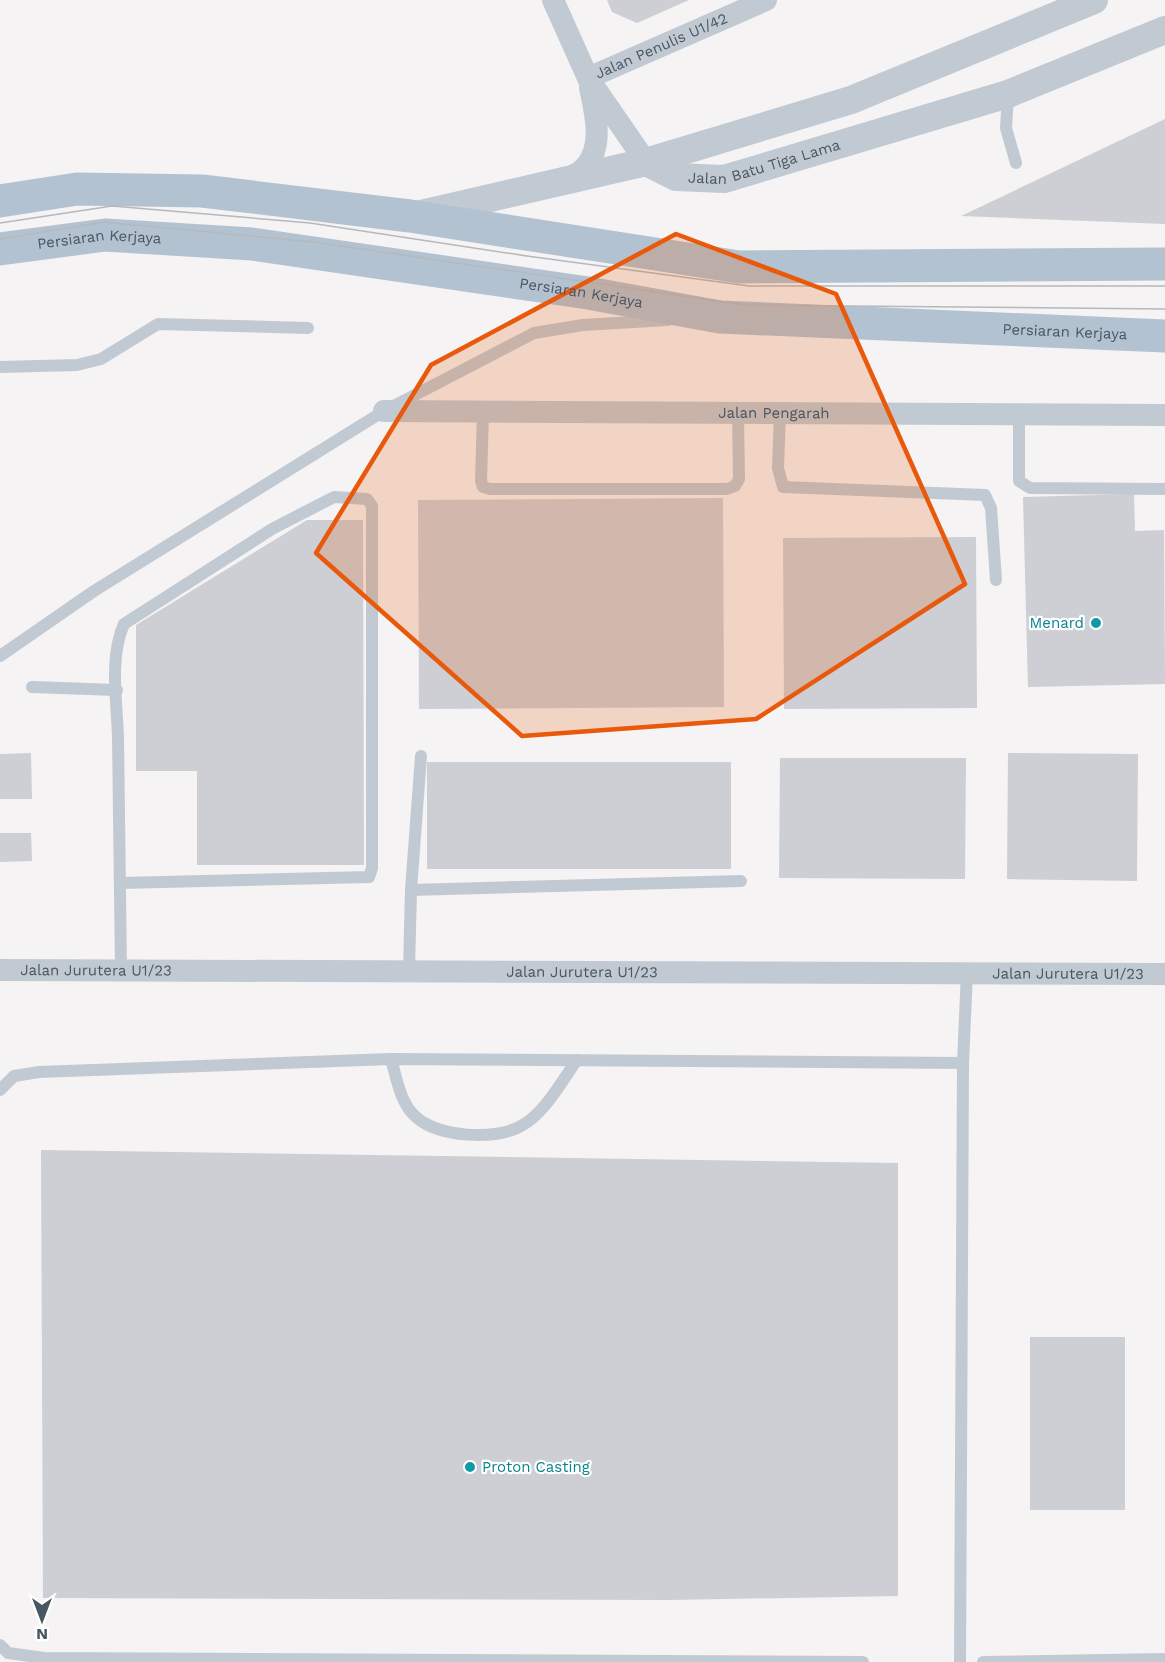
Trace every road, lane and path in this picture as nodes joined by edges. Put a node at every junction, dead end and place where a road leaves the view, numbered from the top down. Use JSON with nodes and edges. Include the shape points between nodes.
{"nodes":[{"id":1,"x":553,"y":0,"type":"edge"},
{"id":2,"x":766,"y":0,"type":"edge"},
{"id":3,"x":1094,"y":0,"type":"edge"},
{"id":4,"x":1165,"y":30,"type":"edge"},
{"id":5,"x":588,"y":78,"type":"junction"},
{"id":6,"x":1008,"y":94,"type":"junction"},
{"id":7,"x":646,"y":162,"type":"junction"},
{"id":8,"x":1016,"y":163,"type":"dead end"},
{"id":9,"x":564,"y":182,"type":"junction"},
{"id":10,"x":0,"y":201,"type":"edge"},
{"id":11,"x":410,"y":216,"type":"junction"},
{"id":12,"x":0,"y":249,"type":"edge"},
{"id":13,"x":1165,"y":264,"type":"edge"},
{"id":14,"x":720,"y":317,"type":"junction"},
{"id":15,"x":308,"y":327,"type":"dead end"},
{"id":16,"x":1165,"y":336,"type":"edge"},
{"id":17,"x":0,"y":367,"type":"edge"},
{"id":18,"x":384,"y":411,"type":"junction"},
{"id":19,"x":483,"y":412,"type":"junction"},
{"id":20,"x":738,"y":413,"type":"junction"},
{"id":21,"x":780,"y":413,"type":"junction"},
{"id":22,"x":1019,"y":415,"type":"junction"},
{"id":23,"x":1165,"y":416,"type":"edge"},
{"id":24,"x":1165,"y":489,"type":"edge"},
{"id":25,"x":996,"y":580,"type":"dead end"},
{"id":26,"x":0,"y":656,"type":"edge"},
{"id":27,"x":32,"y":687,"type":"dead end"},
{"id":28,"x":117,"y":690,"type":"junction"},
{"id":29,"x":421,"y":756,"type":"dead end"},
{"id":30,"x":741,"y":881,"type":"dead end"},
{"id":31,"x":120,"y":883,"type":"junction"},
{"id":32,"x":411,"y":890,"type":"junction"},
{"id":33,"x":0,"y":970,"type":"edge"},
{"id":34,"x":121,"y":970,"type":"junction"},
{"id":35,"x":409,"y":970,"type":"junction"},
{"id":36,"x":967,"y":972,"type":"junction"},
{"id":37,"x":1165,"y":974,"type":"edge"},
{"id":38,"x":391,"y":1059,"type":"junction"},
{"id":39,"x":577,"y":1060,"type":"junction"},
{"id":40,"x":963,"y":1063,"type":"junction"},
{"id":41,"x":0,"y":1090,"type":"edge"},
{"id":42,"x":0,"y":1645,"type":"edge"},
{"id":43,"x":1165,"y":1659,"type":"edge"},
{"id":44,"x":1060,"y":1661,"type":"edge"},
{"id":45,"x":863,"y":1662,"type":"edge"},
{"id":46,"x":960,"y":1662,"type":"edge"},
{"id":47,"x":983,"y":1662,"type":"edge"}],
"edges":[{"from":1,"to":5,"type":"street"},
{"from":2,"to":5,"type":"street","name":"Jalan Penulis U1/42"},
{"from":3,"to":7,"type":"street","name":"Jalan Batu Tiga Lama","via":[[851,100]]},
{"from":4,"to":6,"type":"street","name":"Jalan Batu Tiga Lama"},
{"from":5,"to":7,"type":"street"},
{"from":5,"to":9,"type":"street","via":[[597,121],[595,146],[586,166]]},
{"from":6,"to":7,"type":"street","name":"Jalan Batu Tiga Lama","via":[[724,179],[676,177]]},
{"from":6,"to":8,"type":"lane","via":[[1006,128]]},
{"from":7,"to":9,"type":"street"},
{"from":9,"to":11,"type":"street"},
{"from":10,"to":11,"type":"main road","via":[[77,189],[202,191]]},
{"from":11,"to":13,"type":"main road","via":[[740,267]]},
{"from":12,"to":14,"type":"main road","name":"Persiaran Kerjaya","via":[[105,235],[252,244],[588,293]]},
{"from":14,"to":16,"type":"main road","name":"Persiaran Kerjaya"},
{"from":14,"to":18,"type":"lane","via":[[583,325],[534,333]]},
{"from":15,"to":17,"type":"lane","via":[[158,324],[101,359],[77,365]]},
{"from":18,"to":19,"type":"street","name":"Jalan Pengarah"},
{"from":18,"to":26,"type":"lane","via":[[94,591]]},
{"from":19,"to":20,"type":"street","name":"Jalan Pengarah"},
{"from":19,"to":20,"type":"lane","via":[[481,481],[483,487],[490,489],[727,489],[739,479]]},
{"from":20,"to":21,"type":"street","name":"Jalan Pengarah"},
{"from":21,"to":22,"type":"street","name":"Jalan Pengarah"},
{"from":21,"to":25,"type":"lane","via":[[778,468],[783,487],[986,495],[991,508]]},
{"from":22,"to":23,"type":"street","name":"Jalan Pengarah"},
{"from":22,"to":24,"type":"lane","via":[[1019,481],[1030,488]]},
{"from":27,"to":28,"type":"lane"},
{"from":28,"to":31,"type":"lane"},
{"from":28,"to":31,"type":"lane","via":[[116,641],[124,624],[272,529],[334,497],[371,502],[369,877]]},
{"from":29,"to":32,"type":"lane"},
{"from":30,"to":32,"type":"lane"},
{"from":31,"to":34,"type":"lane"},
{"from":32,"to":35,"type":"lane"},
{"from":33,"to":34,"type":"street","name":"Jalan Jurutera U1/23"},
{"from":34,"to":35,"type":"street","name":"Jalan Jurutera U1/23"},
{"from":35,"to":36,"type":"street","name":"Jalan Jurutera U1/23"},
{"from":36,"to":37,"type":"street","name":"Jalan Jurutera U1/23"},
{"from":36,"to":40,"type":"lane"},
{"from":38,"to":39,"type":"lane"},
{"from":38,"to":39,"type":"lane","via":[[403,1100],[417,1118],[453,1134],[499,1134],[521,1126],[540,1111]]},
{"from":38,"to":41,"type":"lane","via":[[39,1072],[14,1076]]},
{"from":39,"to":40,"type":"lane"},
{"from":40,"to":46,"type":"lane"},
{"from":42,"to":45,"type":"lane","via":[[8,1653],[44,1658]]},
{"from":43,"to":44,"type":"lane"},
{"from":44,"to":47,"type":"lane"}]}
